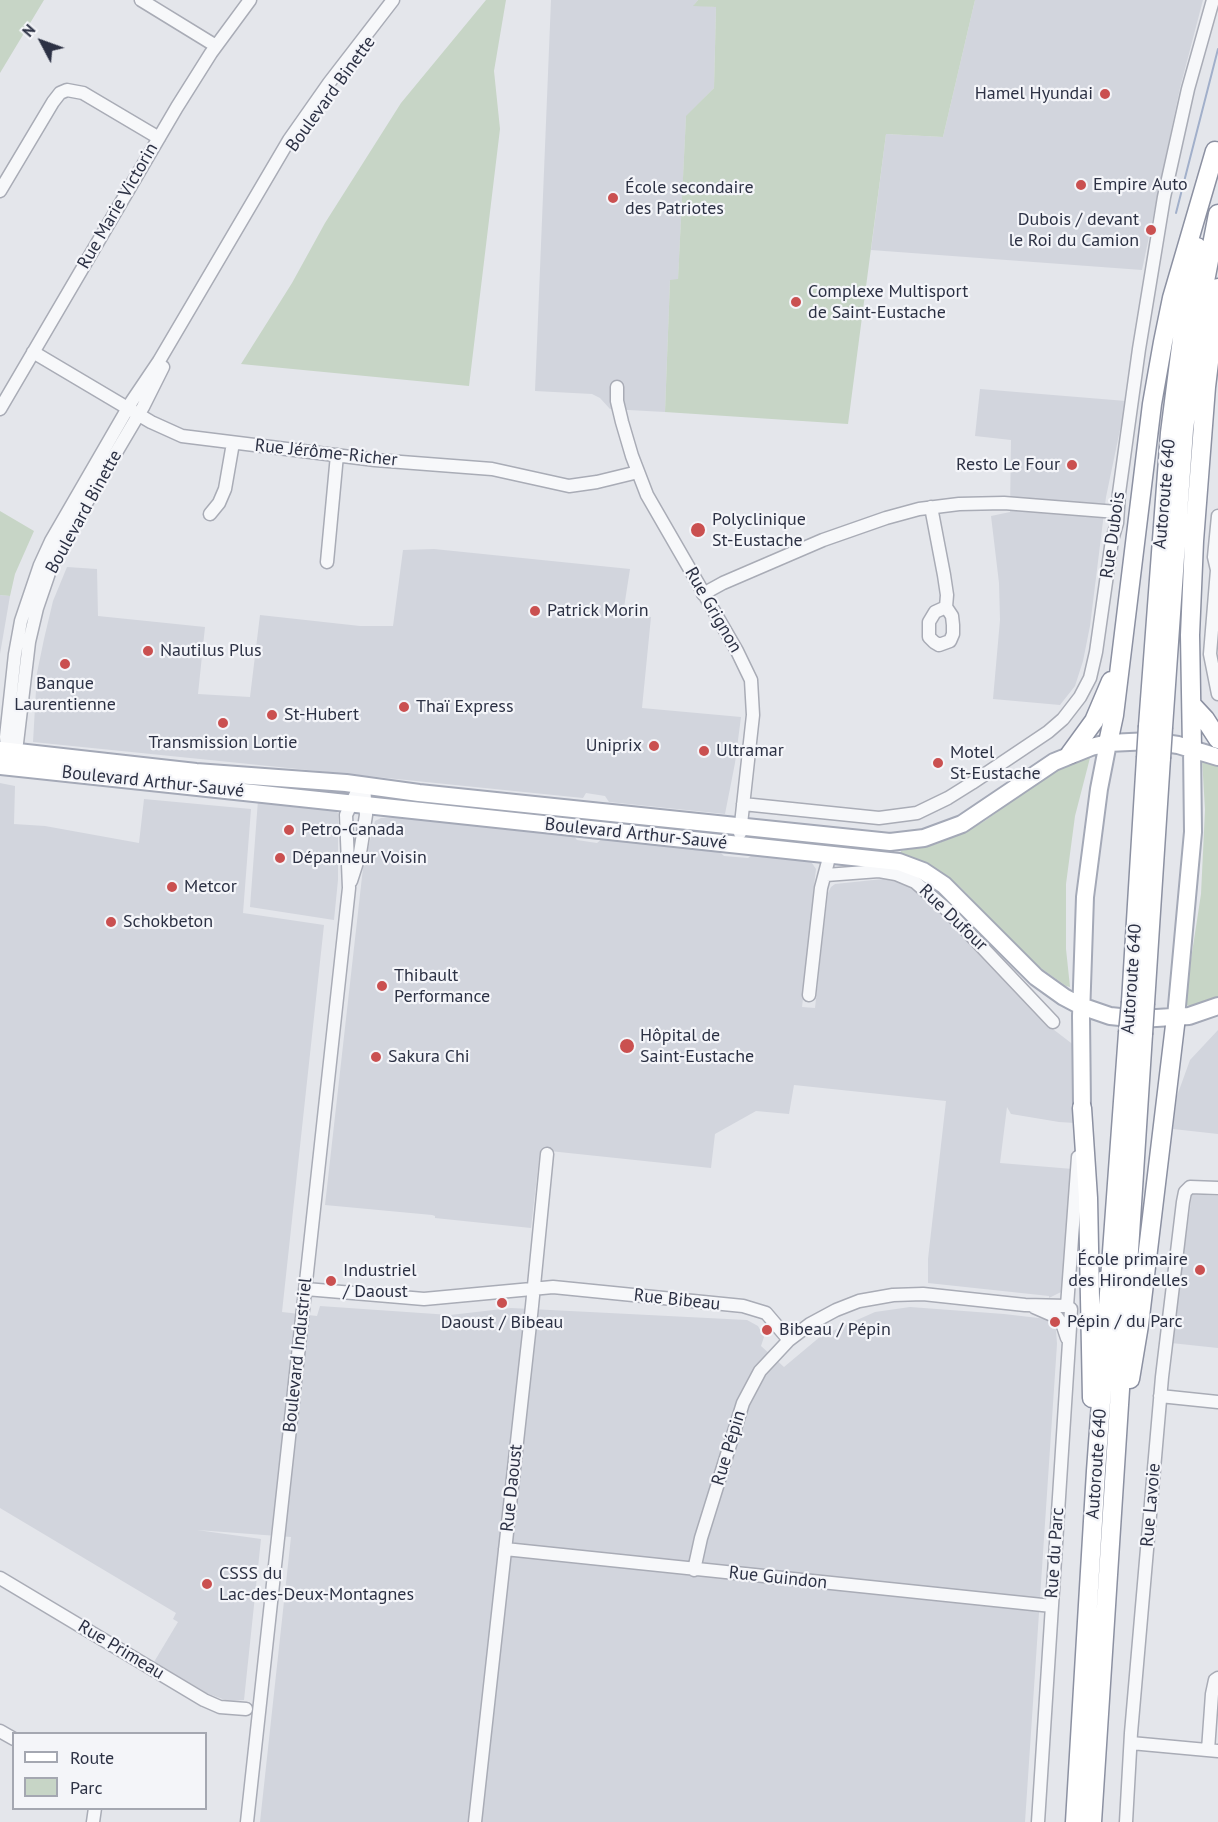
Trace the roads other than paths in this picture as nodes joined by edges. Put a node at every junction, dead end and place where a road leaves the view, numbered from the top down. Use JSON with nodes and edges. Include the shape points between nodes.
{"nodes":[{"id":1,"x":141,"y":0,"type":"edge"},
{"id":2,"x":250,"y":0,"type":"edge"},
{"id":3,"x":393,"y":0,"type":"edge"},
{"id":4,"x":401,"y":0,"type":"edge"},
{"id":5,"x":1213,"y":0,"type":"edge"},
{"id":6,"x":216,"y":46,"type":"junction"},
{"id":7,"x":159,"y":138,"type":"junction"},
{"id":8,"x":1217,"y":145,"type":"edge"},
{"id":9,"x":0,"y":191,"type":"edge"},
{"id":10,"x":1218,"y":214,"type":"edge"},
{"id":11,"x":1218,"y":288,"type":"edge"},
{"id":12,"x":33,"y":352,"type":"junction"},
{"id":13,"x":617,"y":387,"type":"dead end"},
{"id":14,"x":0,"y":409,"type":"edge"},
{"id":15,"x":133,"y":412,"type":"junction"},
{"id":16,"x":233,"y":443,"type":"junction"},
{"id":17,"x":337,"y":455,"type":"junction"},
{"id":18,"x":638,"y":472,"type":"junction"},
{"id":19,"x":931,"y":507,"type":"junction"},
{"id":20,"x":1117,"y":512,"type":"junction"},
{"id":21,"x":210,"y":514,"type":"dead end"},
{"id":22,"x":1218,"y":516,"type":"edge"},
{"id":23,"x":327,"y":562,"type":"dead end"},
{"id":24,"x":1218,"y":570,"type":"edge"},
{"id":25,"x":704,"y":594,"type":"junction"},
{"id":26,"x":946,"y":608,"type":"dead end"},
{"id":27,"x":1119,"y":660,"type":"junction"},
{"id":28,"x":1216,"y":679,"type":"edge"},
{"id":29,"x":1218,"y":694,"type":"edge"},
{"id":30,"x":1192,"y":705,"type":"junction"},
{"id":31,"x":1156,"y":726,"type":"junction"},
{"id":32,"x":1218,"y":739,"type":"edge"},
{"id":33,"x":1108,"y":743,"type":"junction"},
{"id":34,"x":1192,"y":749,"type":"junction"},
{"id":35,"x":8,"y":753,"type":"edge"},
{"id":36,"x":1070,"y":754,"type":"junction"},
{"id":37,"x":1218,"y":757,"type":"edge"},
{"id":38,"x":362,"y":785,"type":"junction"},
{"id":39,"x":358,"y":804,"type":"junction"},
{"id":40,"x":743,"y":804,"type":"junction"},
{"id":41,"x":741,"y":827,"type":"junction"},
{"id":42,"x":739,"y":844,"type":"junction"},
{"id":43,"x":830,"y":854,"type":"junction"},
{"id":44,"x":826,"y":875,"type":"junction"},
{"id":45,"x":349,"y":888,"type":"junction"},
{"id":46,"x":810,"y":995,"type":"dead end"},
{"id":47,"x":1081,"y":1006,"type":"junction"},
{"id":48,"x":1218,"y":1006,"type":"edge"},
{"id":49,"x":1176,"y":1017,"type":"junction"},
{"id":50,"x":1053,"y":1022,"type":"dead end"},
{"id":51,"x":1082,"y":1108,"type":"junction"},
{"id":52,"x":547,"y":1154,"type":"dead end"},
{"id":53,"x":1218,"y":1188,"type":"edge"},
{"id":54,"x":306,"y":1289,"type":"junction"},
{"id":55,"x":533,"y":1289,"type":"junction"},
{"id":56,"x":1025,"y":1305,"type":"junction"},
{"id":57,"x":1067,"y":1306,"type":"junction"},
{"id":58,"x":789,"y":1340,"type":"junction"},
{"id":59,"x":1069,"y":1345,"type":"junction"},
{"id":60,"x":1160,"y":1396,"type":"junction"},
{"id":61,"x":1218,"y":1402,"type":"edge"},
{"id":62,"x":1105,"y":1472,"type":"junction"},
{"id":63,"x":505,"y":1550,"type":"junction"},
{"id":64,"x":694,"y":1570,"type":"junction"},
{"id":65,"x":0,"y":1578,"type":"edge"},
{"id":66,"x":1052,"y":1606,"type":"junction"},
{"id":67,"x":1218,"y":1678,"type":"edge"},
{"id":68,"x":246,"y":1708,"type":"dead end"},
{"id":69,"x":1131,"y":1743,"type":"junction"},
{"id":70,"x":1213,"y":1751,"type":"edge"},
{"id":71,"x":247,"y":1822,"type":"edge"},
{"id":72,"x":476,"y":1822,"type":"edge"},
{"id":73,"x":1038,"y":1822,"type":"edge"},
{"id":74,"x":1074,"y":1822,"type":"edge"},
{"id":75,"x":1092,"y":1822,"type":"edge"},
{"id":76,"x":1126,"y":1822,"type":"edge"}],
"edges":[{"from":1,"to":6,"type":"street"},
{"from":2,"to":6,"type":"street"},
{"from":3,"to":15,"type":"street","name":"Boulevard Binette","via":[[293,134]]},
{"from":4,"to":15,"type":"street","name":"Boulevard Binette","via":[[295,144]]},
{"from":5,"to":20,"type":"street","name":"Rue Dubois","via":[[1182,112],[1158,231]]},
{"from":6,"to":7,"type":"street"},
{"from":7,"to":9,"type":"street","name":"Rue Marie Victorin","via":[[90,96],[67,90],[53,102]]},
{"from":7,"to":12,"type":"street","name":"Rue Marie Victorin"},
{"from":8,"to":27,"type":"highway","via":[[1163,342]]},
{"from":8,"to":31,"type":"highway","name":"Autoroute 640","via":[[1188,299],[1170,433]]},
{"from":10,"to":31,"type":"highway","name":"Autoroute 640","via":[[1186,418]]},
{"from":11,"to":30,"type":"highway","via":[[1194,541]]},
{"from":12,"to":14,"type":"street","name":"Rue Marie Victorin"},
{"from":12,"to":15,"type":"street","name":"Rue Jérôme-Richer"},
{"from":13,"to":18,"type":"street","name":"Rue Grignon","via":[[620,414]]},
{"from":15,"to":16,"type":"street","name":"Rue Jérôme-Richer","via":[[182,436]]},
{"from":15,"to":35,"type":"street","name":"Boulevard Binette","via":[[47,580],[29,642]]},
{"from":15,"to":35,"type":"street","name":"Boulevard Binette","via":[[63,518],[42,559],[23,612],[13,665]]},
{"from":16,"to":17,"type":"street","name":"Rue Jérôme-Richer"},
{"from":16,"to":21,"type":"street","via":[[225,489]]},
{"from":17,"to":18,"type":"street","name":"Rue Jérôme-Richer","via":[[492,469],[569,486]]},
{"from":17,"to":23,"type":"street"},
{"from":18,"to":25,"type":"street","name":"Rue Grignon","via":[[655,511]]},
{"from":19,"to":20,"type":"street","via":[[1004,503]]},
{"from":19,"to":25,"type":"street","via":[[834,536]]},
{"from":19,"to":26,"type":"street"},
{"from":20,"to":40,"type":"street","name":"Rue Dubois","via":[[1092,673],[1077,703],[1054,727],[953,795],[910,815],[872,818]]},
{"from":22,"to":24,"type":"street","via":[[1214,557]]},
{"from":24,"to":28,"type":"street","via":[[1210,654]]},
{"from":25,"to":40,"type":"street","name":"Rue Grignon","via":[[752,684],[753,715]]},
{"from":27,"to":33,"type":"highway"},
{"from":27,"to":36,"type":"highway","via":[[1098,714]]},
{"from":28,"to":29,"type":"street"},
{"from":30,"to":32,"type":"highway"},
{"from":30,"to":34,"type":"highway"},
{"from":31,"to":62,"type":"highway","name":"Autoroute 640","bridge":true},
{"from":33,"to":34,"type":"main road","name":"Boulevard Arthur-Sauvé","via":[[1151,741]]},
{"from":33,"to":36,"type":"main road","name":"Boulevard Arthur-Sauvé"},
{"from":33,"to":47,"type":"main road","via":[[1086,884]]},
{"from":34,"to":37,"type":"main road","name":"Boulevard Arthur-Sauvé"},
{"from":34,"to":49,"type":"main road","via":[[1192,840]]},
{"from":35,"to":38,"type":"main road","name":"Boulevard Arthur-Sauvé"},
{"from":35,"to":39,"type":"main road","name":"Boulevard Arthur-Sauvé"},
{"from":36,"to":41,"type":"main road","name":"Boulevard Arthur-Sauvé","via":[[970,820],[915,840],[873,841]]},
{"from":38,"to":39,"type":"street","name":"Boulevard Industriel"},
{"from":38,"to":41,"type":"main road","name":"Boulevard Arthur-Sauvé"},
{"from":39,"to":42,"type":"main road","name":"Boulevard Arthur-Sauvé"},
{"from":39,"to":45,"type":"street","name":"Boulevard Industriel","via":[[346,819]]},
{"from":39,"to":45,"type":"street","name":"Boulevard Industriel","via":[[366,815]]},
{"from":40,"to":41,"type":"street","name":"Rue Grignon"},
{"from":41,"to":42,"type":"street","name":"Rue Grignon"},
{"from":42,"to":43,"type":"main road","name":"Boulevard Arthur-Sauvé"},
{"from":43,"to":44,"type":"street"},
{"from":43,"to":47,"type":"main road","name":"Boulevard Arthur-Sauvé","via":[[899,862],[929,874],[1036,977]]},
{"from":44,"to":46,"type":"street","via":[[821,888]]},
{"from":44,"to":50,"type":"street","name":"Rue Dufour","via":[[888,872],[915,882],[945,908]]},
{"from":45,"to":54,"type":"street","name":"Boulevard Industriel"},
{"from":47,"to":49,"type":"main road","name":"Boulevard Arthur-Sauvé","via":[[1120,1017]]},
{"from":47,"to":51,"type":"main road"},
{"from":48,"to":49,"type":"main road","name":"Boulevard Arthur-Sauvé"},
{"from":49,"to":62,"type":"highway","via":[[1139,1325]]},
{"from":51,"to":57,"type":"street","name":"Rue du Parc"},
{"from":51,"to":62,"type":"highway","via":[[1090,1366]]},
{"from":52,"to":55,"type":"street","name":"Rue Daoust"},
{"from":53,"to":60,"type":"street","name":"Rue Lavoie","via":[[1193,1186],[1187,1189],[1183,1202]]},
{"from":54,"to":55,"type":"street","name":"Rue Bibeau","via":[[417,1299]]},
{"from":54,"to":71,"type":"street","name":"Boulevard Industriel"},
{"from":55,"to":58,"type":"street","name":"Rue Bibeau","via":[[553,1287],[751,1308],[768,1315]]},
{"from":55,"to":63,"type":"street","name":"Rue Daoust"},
{"from":56,"to":57,"type":"street"},
{"from":56,"to":58,"type":"street","via":[[933,1294],[893,1294],[836,1310]]},
{"from":56,"to":59,"type":"street","via":[[1057,1317]]},
{"from":57,"to":59,"type":"street","name":"Rue du Parc","via":[[1071,1311]]},
{"from":58,"to":64,"type":"street","name":"Rue Pépin","via":[[760,1371],[743,1403]]},
{"from":59,"to":66,"type":"street","name":"Rue du Parc"},
{"from":60,"to":61,"type":"street"},
{"from":60,"to":69,"type":"street","name":"Rue Lavoie"},
{"from":62,"to":74,"type":"highway","name":"Autoroute 640"},
{"from":62,"to":75,"type":"highway","name":"Autoroute 640"},
{"from":63,"to":64,"type":"street","name":"Rue Guindon"},
{"from":63,"to":72,"type":"street","name":"Rue Daoust"},
{"from":64,"to":66,"type":"street","name":"Rue Guindon"},
{"from":65,"to":68,"type":"street","name":"Rue Primeau","via":[[204,1700],[220,1707]]},
{"from":66,"to":73,"type":"street","name":"Rue du Parc"},
{"from":67,"to":70,"type":"street","via":[[1212,1694]]},
{"from":69,"to":70,"type":"street"},
{"from":69,"to":76,"type":"street","name":"Rue Lavoie"}]}
